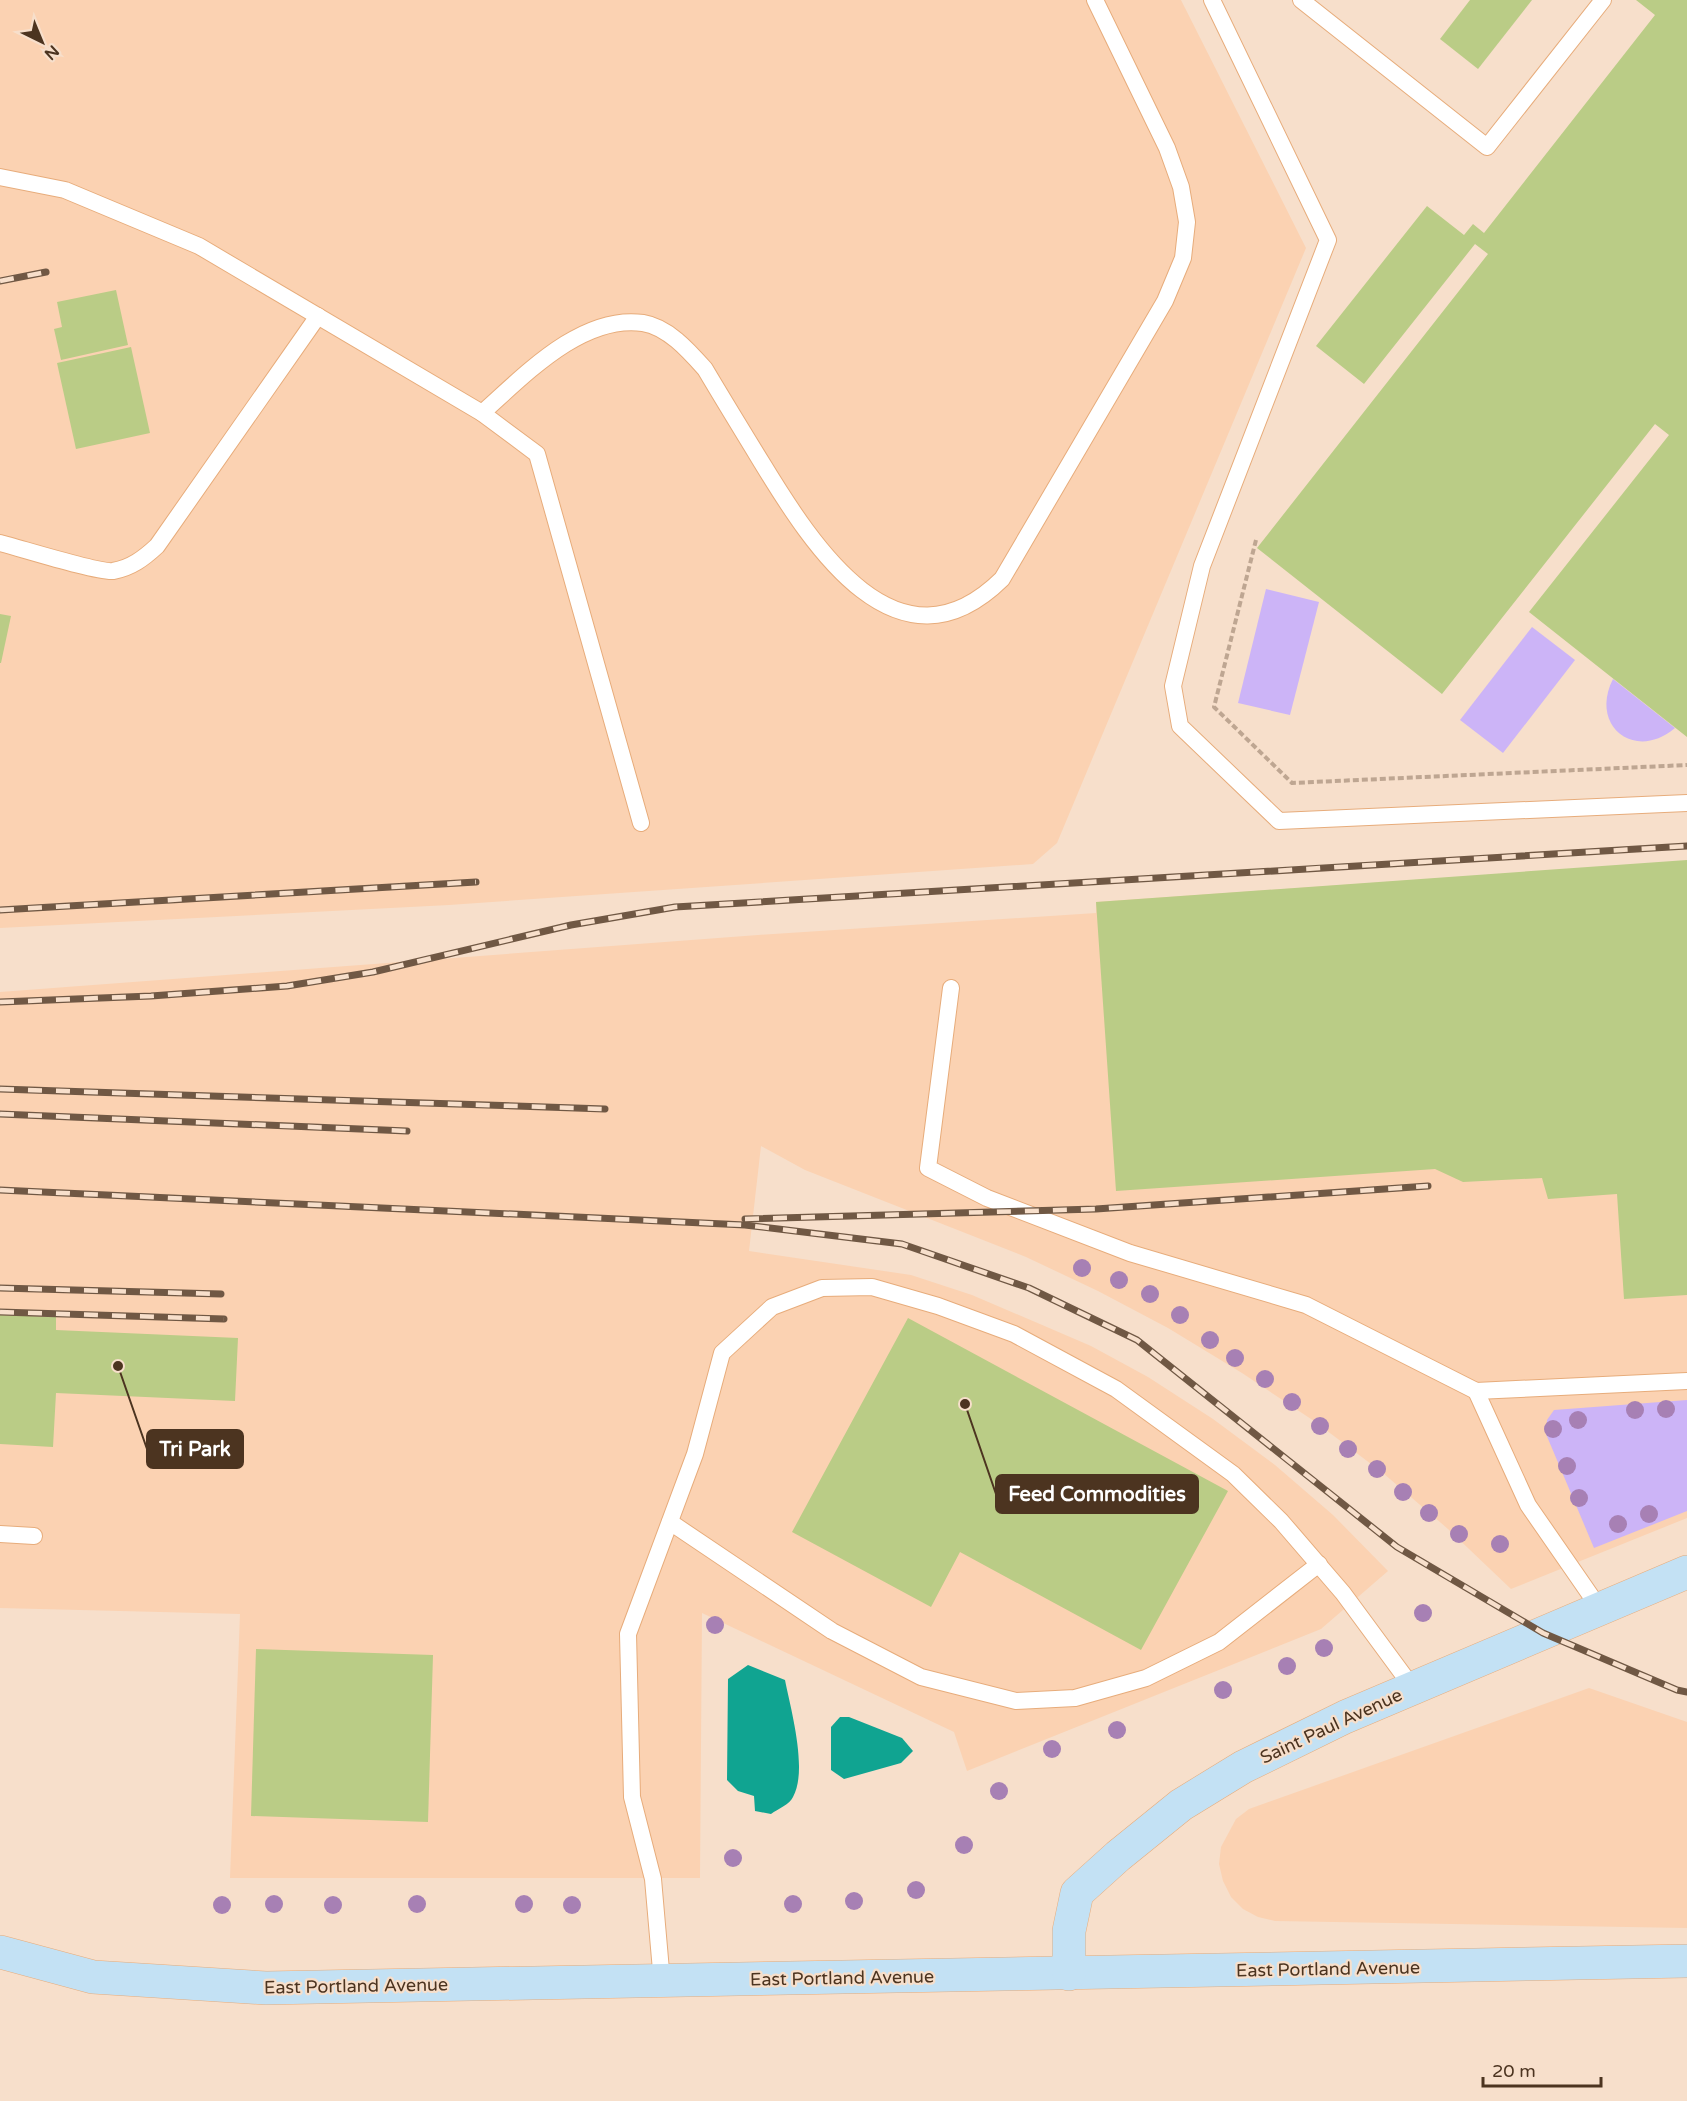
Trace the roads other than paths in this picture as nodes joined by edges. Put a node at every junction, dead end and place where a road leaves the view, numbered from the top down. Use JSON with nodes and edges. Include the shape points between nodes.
{"nodes":[{"id":1,"x":1095,"y":0,"type":"edge"},
{"id":2,"x":1212,"y":0,"type":"edge"},
{"id":3,"x":1301,"y":0,"type":"edge"},
{"id":4,"x":1603,"y":0,"type":"edge"},
{"id":5,"x":0,"y":177,"type":"edge"},
{"id":6,"x":318,"y":316,"type":"junction"},
{"id":7,"x":482,"y":413,"type":"junction"},
{"id":8,"x":0,"y":543,"type":"edge"},
{"id":9,"x":1687,"y":803,"type":"edge"},
{"id":10,"x":641,"y":823,"type":"dead end"},
{"id":11,"x":951,"y":988,"type":"dead end"},
{"id":12,"x":1687,"y":1382,"type":"edge"},
{"id":13,"x":1476,"y":1391,"type":"junction"},
{"id":14,"x":670,"y":1522,"type":"junction"},
{"id":15,"x":0,"y":1534,"type":"edge"},
{"id":16,"x":34,"y":1536,"type":"dead end"},
{"id":17,"x":1319,"y":1564,"type":"junction"},
{"id":18,"x":1687,"y":1572,"type":"edge"},
{"id":19,"x":1600,"y":1609,"type":"junction"},
{"id":20,"x":1413,"y":1688,"type":"junction"},
{"id":21,"x":8,"y":1961,"type":"edge"},
{"id":22,"x":1687,"y":1961,"type":"edge"},
{"id":23,"x":1070,"y":1974,"type":"junction"},
{"id":24,"x":662,"y":1982,"type":"junction"}],
"edges":[{"from":1,"to":7,"type":"lane","via":[[1167,148],[1181,187],[1187,222],[1183,258],[1165,302],[1002,579],[985,596],[941,614],[912,616],[865,594],[842,574],[795,518],[705,369],[667,333],[643,323],[617,324],[589,332],[553,350]]},
{"from":2,"to":9,"type":"lane","via":[[1328,240],[1202,566],[1173,686],[1180,726],[1279,821]]},
{"from":3,"to":4,"type":"lane","via":[[1487,147]]},
{"from":5,"to":6,"type":"lane","via":[[65,190],[199,246]]},
{"from":6,"to":7,"type":"lane"},
{"from":6,"to":8,"type":"lane","via":[[157,546],[145,557],[130,567],[110,572]]},
{"from":7,"to":10,"type":"lane","via":[[537,454]]},
{"from":11,"to":13,"type":"lane","via":[[928,1168],[987,1198],[1130,1253],[1305,1305]]},
{"from":12,"to":13,"type":"lane"},
{"from":13,"to":19,"type":"lane","via":[[1528,1505]]},
{"from":14,"to":17,"type":"lane","via":[[832,1631],[921,1677],[1016,1701],[1075,1698],[1146,1678],[1219,1642]]},
{"from":14,"to":17,"type":"lane","via":[[695,1454],[722,1353],[772,1307],[822,1288],[872,1287],[1014,1334],[1116,1389],[1233,1474]]},
{"from":14,"to":24,"type":"lane","via":[[628,1634],[632,1797],[653,1879]]},
{"from":15,"to":16,"type":"lane"},
{"from":17,"to":20,"type":"lane"},
{"from":18,"to":19,"type":"street","name":"Saint Paul Avenue"},
{"from":19,"to":20,"type":"street","name":"Saint Paul Avenue"},
{"from":20,"to":23,"type":"street","name":"Saint Paul Avenue","via":[[1345,1716],[1243,1767],[1180,1805],[1118,1856],[1077,1893],[1069,1931]]},
{"from":21,"to":24,"type":"street","name":"East Portland Avenue","via":[[93,1977],[266,1988]]},
{"from":22,"to":23,"type":"street","name":"East Portland Avenue"},
{"from":23,"to":24,"type":"street","name":"East Portland Avenue"}]}
